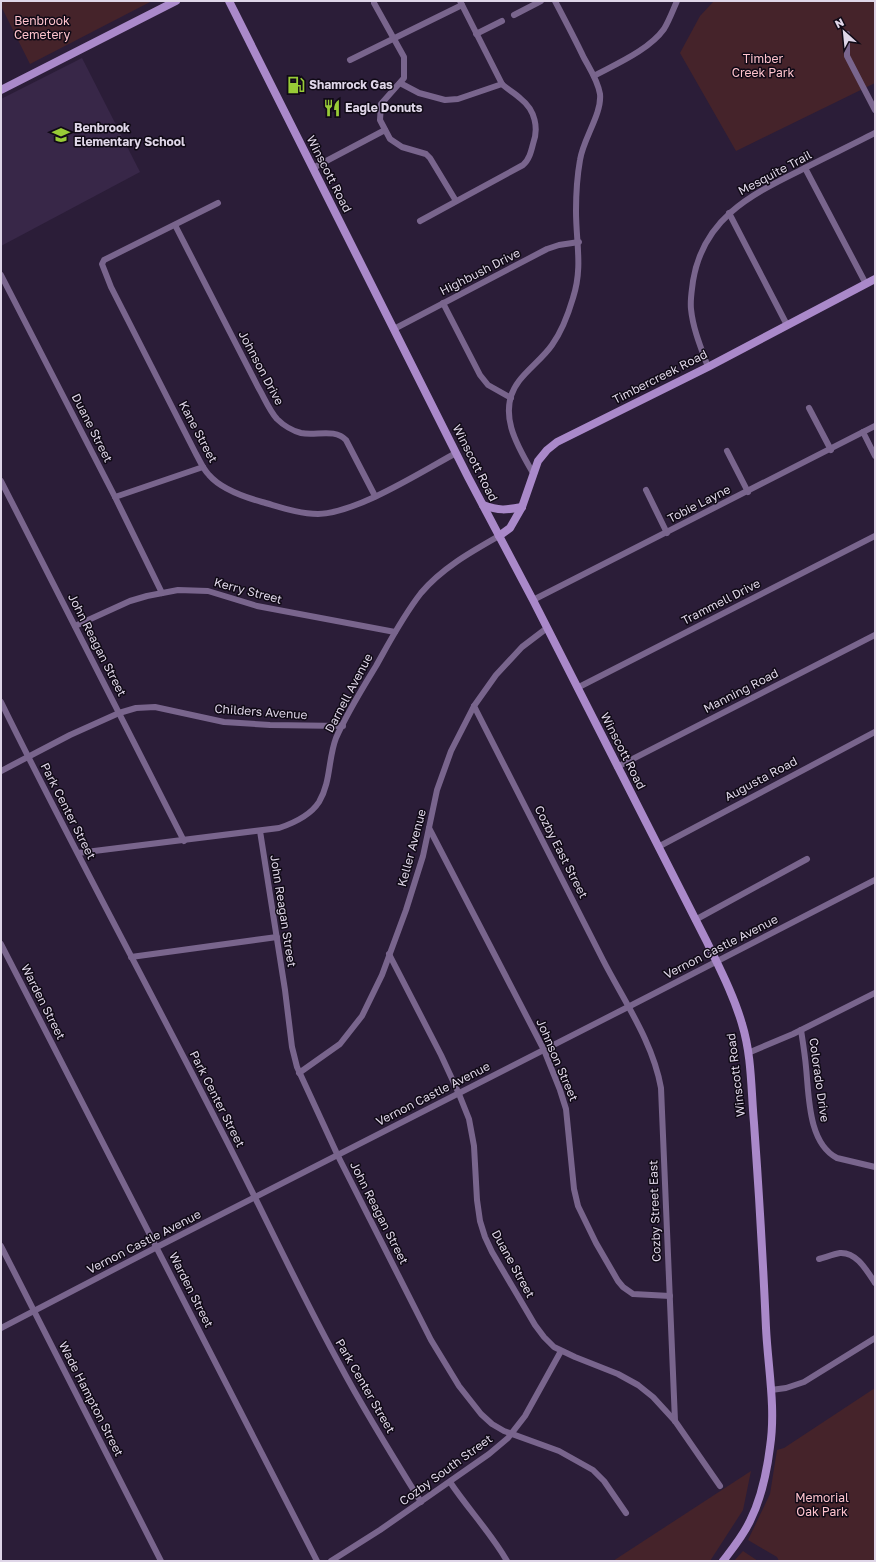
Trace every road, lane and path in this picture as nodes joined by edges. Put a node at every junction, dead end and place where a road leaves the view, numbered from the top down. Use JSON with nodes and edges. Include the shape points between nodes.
{"nodes":[{"id":1,"x":176,"y":1,"type":"edge"},
{"id":2,"x":229,"y":1,"type":"edge"},
{"id":3,"x":541,"y":1,"type":"edge"},
{"id":4,"x":555,"y":1,"type":"edge"},
{"id":5,"x":677,"y":1,"type":"edge"},
{"id":6,"x":374,"y":3,"type":"dead end"},
{"id":7,"x":461,"y":3,"type":"edge"},
{"id":8,"x":514,"y":15,"type":"dead end"},
{"id":9,"x":502,"y":21,"type":"dead end"},
{"id":10,"x":476,"y":34,"type":"junction"},
{"id":11,"x":848,"y":34,"type":"dead end"},
{"id":12,"x":394,"y":38,"type":"junction"},
{"id":13,"x":350,"y":60,"type":"dead end"},
{"id":14,"x":594,"y":76,"type":"junction"},
{"id":15,"x":400,"y":83,"type":"junction"},
{"id":16,"x":502,"y":84,"type":"junction"},
{"id":17,"x":1,"y":90,"type":"edge"},
{"id":18,"x":875,"y":110,"type":"edge"},
{"id":19,"x":385,"y":130,"type":"junction"},
{"id":20,"x":875,"y":133,"type":"edge"},
{"id":21,"x":313,"y":168,"type":"junction"},
{"id":22,"x":806,"y":168,"type":"junction"},
{"id":23,"x":456,"y":202,"type":"junction"},
{"id":24,"x":218,"y":203,"type":"dead end"},
{"id":25,"x":729,"y":213,"type":"junction"},
{"id":26,"x":420,"y":221,"type":"dead end"},
{"id":27,"x":175,"y":225,"type":"junction"},
{"id":28,"x":579,"y":242,"type":"junction"},
{"id":29,"x":1,"y":275,"type":"edge"},
{"id":30,"x":875,"y":279,"type":"edge"},
{"id":31,"x":866,"y":284,"type":"junction"},
{"id":32,"x":443,"y":303,"type":"junction"},
{"id":33,"x":787,"y":325,"type":"junction"},
{"id":34,"x":394,"y":330,"type":"junction"},
{"id":35,"x":708,"y":366,"type":"junction"},
{"id":36,"x":511,"y":398,"type":"junction"},
{"id":37,"x":809,"y":408,"type":"dead end"},
{"id":38,"x":875,"y":426,"type":"edge"},
{"id":39,"x":863,"y":432,"type":"junction"},
{"id":40,"x":830,"y":450,"type":"junction"},
{"id":41,"x":727,"y":451,"type":"dead end"},
{"id":42,"x":456,"y":453,"type":"junction"},
{"id":43,"x":875,"y":456,"type":"edge"},
{"id":44,"x":203,"y":467,"type":"junction"},
{"id":45,"x":533,"y":473,"type":"junction"},
{"id":46,"x":1,"y":481,"type":"edge"},
{"id":47,"x":646,"y":490,"type":"dead end"},
{"id":48,"x":748,"y":492,"type":"junction"},
{"id":49,"x":375,"y":496,"type":"junction"},
{"id":50,"x":115,"y":497,"type":"junction"},
{"id":51,"x":483,"y":505,"type":"junction"},
{"id":52,"x":522,"y":507,"type":"junction"},
{"id":53,"x":667,"y":533,"type":"junction"},
{"id":54,"x":499,"y":536,"type":"junction"},
{"id":55,"x":875,"y":536,"type":"edge"},
{"id":56,"x":162,"y":593,"type":"junction"},
{"id":57,"x":533,"y":600,"type":"junction"},
{"id":58,"x":75,"y":626,"type":"junction"},
{"id":59,"x":547,"y":628,"type":"junction"},
{"id":60,"x":396,"y":632,"type":"junction"},
{"id":61,"x":875,"y":635,"type":"edge"},
{"id":62,"x":577,"y":688,"type":"junction"},
{"id":63,"x":1,"y":702,"type":"edge"},
{"id":64,"x":474,"y":706,"type":"junction"},
{"id":65,"x":119,"y":713,"type":"junction"},
{"id":66,"x":343,"y":726,"type":"junction"},
{"id":67,"x":875,"y":732,"type":"edge"},
{"id":68,"x":28,"y":757,"type":"junction"},
{"id":69,"x":617,"y":767,"type":"junction"},
{"id":70,"x":1,"y":771,"type":"edge"},
{"id":71,"x":429,"y":828,"type":"junction"},
{"id":72,"x":260,"y":831,"type":"junction"},
{"id":73,"x":184,"y":841,"type":"junction"},
{"id":74,"x":658,"y":847,"type":"junction"},
{"id":75,"x":78,"y":854,"type":"junction"},
{"id":76,"x":807,"y":860,"type":"dead end"},
{"id":77,"x":875,"y":880,"type":"edge"},
{"id":78,"x":695,"y":920,"type":"junction"},
{"id":79,"x":276,"y":937,"type":"junction"},
{"id":80,"x":1,"y":944,"type":"edge"},
{"id":81,"x":389,"y":954,"type":"junction"},
{"id":82,"x":131,"y":957,"type":"junction"},
{"id":83,"x":716,"y":962,"type":"junction"},
{"id":84,"x":875,"y":993,"type":"edge"},
{"id":85,"x":628,"y":1007,"type":"junction"},
{"id":86,"x":801,"y":1030,"type":"junction"},
{"id":87,"x":544,"y":1050,"type":"junction"},
{"id":88,"x":748,"y":1053,"type":"junction"},
{"id":89,"x":300,"y":1073,"type":"junction"},
{"id":90,"x":459,"y":1094,"type":"junction"},
{"id":91,"x":338,"y":1156,"type":"junction"},
{"id":92,"x":875,"y":1167,"type":"edge"},
{"id":93,"x":254,"y":1198,"type":"junction"},
{"id":94,"x":1,"y":1246,"type":"edge"},
{"id":95,"x":157,"y":1247,"type":"junction"},
{"id":96,"x":819,"y":1259,"type":"dead end"},
{"id":97,"x":875,"y":1283,"type":"edge"},
{"id":98,"x":670,"y":1296,"type":"junction"},
{"id":99,"x":34,"y":1311,"type":"junction"},
{"id":100,"x":1,"y":1328,"type":"edge"},
{"id":101,"x":875,"y":1338,"type":"edge"},
{"id":102,"x":561,"y":1351,"type":"junction"},
{"id":103,"x":771,"y":1390,"type":"junction"},
{"id":104,"x":675,"y":1421,"type":"junction"},
{"id":105,"x":511,"y":1434,"type":"junction"},
{"id":106,"x":450,"y":1482,"type":"junction"},
{"id":107,"x":720,"y":1486,"type":"dead end"},
{"id":108,"x":421,"y":1502,"type":"junction"},
{"id":109,"x":626,"y":1513,"type":"dead end"},
{"id":110,"x":161,"y":1561,"type":"edge"},
{"id":111,"x":317,"y":1561,"type":"edge"},
{"id":112,"x":332,"y":1561,"type":"edge"},
{"id":113,"x":507,"y":1561,"type":"edge"},
{"id":114,"x":723,"y":1561,"type":"edge"}],
"edges":[{"from":1,"to":17,"type":"main road"},
{"from":2,"to":21,"type":"main road","name":"Winscott Road"},
{"from":3,"to":8,"type":"street"},
{"from":4,"to":14,"type":"street"},
{"from":5,"to":14,"type":"street","via":[[659,36],[646,47]]},
{"from":6,"to":12,"type":"street"},
{"from":7,"to":10,"type":"street"},
{"from":7,"to":12,"type":"street"},
{"from":9,"to":10,"type":"street"},
{"from":10,"to":16,"type":"street"},
{"from":11,"to":18,"type":"street","via":[[847,56]]},
{"from":12,"to":13,"type":"street"},
{"from":12,"to":15,"type":"street","via":[[404,58],[404,78]]},
{"from":14,"to":28,"type":"street","via":[[600,92],[600,103],[580,157],[576,212]]},
{"from":15,"to":16,"type":"street","via":[[419,93],[445,100],[458,99]]},
{"from":15,"to":19,"type":"street","via":[[381,104],[380,120]]},
{"from":16,"to":23,"type":"street","via":[[522,99],[536,122],[536,134],[529,156],[523,166]]},
{"from":19,"to":21,"type":"street"},
{"from":19,"to":23,"type":"street","via":[[390,139],[402,147],[426,154],[430,158]]},
{"from":20,"to":22,"type":"street","name":"Mesquite Trail"},
{"from":21,"to":34,"type":"main road","name":"Winscott Road"},
{"from":22,"to":25,"type":"street","name":"Mesquite Trail","via":[[755,194]]},
{"from":22,"to":31,"type":"street"},
{"from":23,"to":26,"type":"street"},
{"from":24,"to":27,"type":"street"},
{"from":25,"to":33,"type":"street"},
{"from":25,"to":35,"type":"street","name":"Mesquite Trail","via":[[706,241],[694,274],[691,297],[693,320]]},
{"from":27,"to":44,"type":"street","name":"Kane Street","via":[[104,260],[102,264],[111,287]]},
{"from":27,"to":49,"type":"street","name":"Johnson Drive","via":[[273,413],[288,427],[300,433],[342,435]]},
{"from":28,"to":32,"type":"street","name":"Highbush Drive","via":[[547,249]]},
{"from":28,"to":36,"type":"street","via":[[579,268],[575,289],[562,328],[551,346],[519,381]]},
{"from":29,"to":50,"type":"street","name":"Duane Street"},
{"from":30,"to":31,"type":"main road","name":"Timbercreek Road"},
{"from":31,"to":33,"type":"main road","name":"Timbercreek Road"},
{"from":32,"to":34,"type":"street","name":"Highbush Drive"},
{"from":32,"to":36,"type":"street","via":[[480,375],[488,385]]},
{"from":33,"to":35,"type":"main road","name":"Timbercreek Road"},
{"from":34,"to":42,"type":"main road","name":"Winscott Road"},
{"from":35,"to":45,"type":"main road","name":"Timbercreek Road","via":[[557,442],[538,460]]},
{"from":36,"to":45,"type":"street","via":[[511,432]]},
{"from":37,"to":40,"type":"street"},
{"from":38,"to":39,"type":"street","name":"Tobie Layne"},
{"from":39,"to":40,"type":"street","name":"Tobie Layne"},
{"from":39,"to":43,"type":"street"},
{"from":40,"to":48,"type":"street","name":"Tobie Layne"},
{"from":41,"to":48,"type":"street"},
{"from":42,"to":49,"type":"street","name":"Kane Street"},
{"from":42,"to":51,"type":"main road","name":"Winscott Road"},
{"from":44,"to":49,"type":"street","name":"Kane Street","via":[[215,481],[236,493],[253,500],[308,513],[335,511]]},
{"from":44,"to":50,"type":"street"},
{"from":45,"to":52,"type":"main road","name":"Timbercreek Road"},
{"from":46,"to":58,"type":"street","name":"John Reagan Street"},
{"from":47,"to":53,"type":"street"},
{"from":48,"to":53,"type":"street","name":"Tobie Layne"},
{"from":50,"to":56,"type":"street","name":"Duane Street"},
{"from":51,"to":52,"type":"main road","via":[[497,510]]},
{"from":51,"to":54,"type":"main road","name":"Winscott Road"},
{"from":52,"to":54,"type":"main road","name":"Timbercreek Road","via":[[510,528]]},
{"from":53,"to":57,"type":"street","name":"Tobie Layne"},
{"from":54,"to":57,"type":"main road","name":"Winscott Road"},
{"from":54,"to":60,"type":"street","name":"Darnell Avenue","via":[[447,568],[434,579],[421,593]]},
{"from":55,"to":62,"type":"street","name":"Trammell Drive"},
{"from":56,"to":58,"type":"street","name":"Kerry Street","via":[[130,601]]},
{"from":56,"to":60,"type":"street","name":"Kerry Street","via":[[178,590],[208,591],[257,606]]},
{"from":57,"to":59,"type":"main road","name":"Winscott Road"},
{"from":58,"to":65,"type":"street","name":"John Reagan Street"},
{"from":59,"to":62,"type":"main road","name":"Winscott Road"},
{"from":59,"to":64,"type":"street","name":"Keller Avenue","via":[[508,660]]},
{"from":60,"to":66,"type":"street","name":"Darnell Avenue"},
{"from":61,"to":69,"type":"street","name":"Manning Road"},
{"from":62,"to":69,"type":"main road","name":"Winscott Road"},
{"from":63,"to":68,"type":"street","name":"Park Center Street"},
{"from":64,"to":71,"type":"street","name":"Keller Avenue","via":[[451,751],[437,790]]},
{"from":64,"to":85,"type":"street","name":"Cozby East Street"},
{"from":65,"to":66,"type":"street","name":"Childers Avenue","via":[[136,708],[155,707],[224,722]]},
{"from":65,"to":68,"type":"street","name":"Childers Avenue"},
{"from":65,"to":73,"type":"street","name":"John Reagan Street"},
{"from":66,"to":72,"type":"street","name":"Darnell Avenue","via":[[336,738],[330,760],[329,778],[318,803],[294,823]]},
{"from":67,"to":74,"type":"street","name":"Augusta Road"},
{"from":68,"to":70,"type":"street","name":"Childers Avenue"},
{"from":68,"to":75,"type":"street","name":"Park Center Street"},
{"from":69,"to":74,"type":"main road","name":"Winscott Road"},
{"from":71,"to":81,"type":"street","name":"Keller Avenue","via":[[406,910]]},
{"from":71,"to":87,"type":"street","name":"Johnson Street"},
{"from":72,"to":73,"type":"street","name":"Darnell Avenue"},
{"from":72,"to":79,"type":"street","name":"John Reagan Street"},
{"from":73,"to":75,"type":"street","name":"Darnell Avenue"},
{"from":74,"to":78,"type":"main road","name":"Winscott Road"},
{"from":75,"to":82,"type":"street","name":"Park Center Street"},
{"from":76,"to":78,"type":"street"},
{"from":77,"to":83,"type":"street","name":"Vernon Castle Avenue"},
{"from":78,"to":83,"type":"main road","name":"Winscott Road"},
{"from":79,"to":82,"type":"street"},
{"from":79,"to":89,"type":"street","name":"John Reagan Street","via":[[292,1047]]},
{"from":80,"to":95,"type":"street","name":"Warden Street"},
{"from":81,"to":89,"type":"street","name":"Keller Avenue","via":[[371,1000],[355,1026],[333,1050]]},
{"from":81,"to":90,"type":"street","name":"Duane Street"},
{"from":82,"to":93,"type":"street","name":"Park Center Street"},
{"from":83,"to":85,"type":"street","name":"Vernon Castle Avenue"},
{"from":83,"to":88,"type":"main road","name":"Winscott Road","via":[[742,1024]]},
{"from":84,"to":86,"type":"street"},
{"from":85,"to":87,"type":"street","name":"Vernon Castle Avenue"},
{"from":85,"to":98,"type":"street","name":"Cozby Street East","via":[[654,1061],[661,1088]]},
{"from":86,"to":88,"type":"street"},
{"from":86,"to":92,"type":"street","name":"Colorado Drive","via":[[810,1112],[816,1134],[832,1156]]},
{"from":87,"to":90,"type":"street","name":"Vernon Castle Avenue"},
{"from":87,"to":98,"type":"street","name":"Johnson Street","via":[[566,1109],[578,1206],[596,1243],[618,1281],[629,1292]]},
{"from":88,"to":103,"type":"main road","name":"Winscott Road"},
{"from":89,"to":91,"type":"street","name":"John Reagan Street"},
{"from":90,"to":91,"type":"street","name":"Vernon Castle Avenue"},
{"from":90,"to":102,"type":"street","name":"Duane Street","via":[[469,1119],[474,1146],[477,1200],[485,1236],[535,1325],[544,1337]]},
{"from":91,"to":93,"type":"street","name":"Vernon Castle Avenue"},
{"from":91,"to":105,"type":"street","name":"John Reagan Street","via":[[431,1340],[459,1386],[481,1414],[492,1424]]},
{"from":93,"to":95,"type":"street","name":"Vernon Castle Avenue"},
{"from":93,"to":108,"type":"street","name":"Park Center Street","via":[[338,1364]]},
{"from":94,"to":99,"type":"street","name":"Wade Hampton Street"},
{"from":95,"to":99,"type":"street","name":"Vernon Castle Avenue"},
{"from":95,"to":111,"type":"street","name":"Warden Street"},
{"from":96,"to":97,"type":"street","via":[[840,1253],[853,1256]]},
{"from":98,"to":104,"type":"street","name":"Cozby Street East"},
{"from":99,"to":100,"type":"street","name":"Vernon Castle Avenue"},
{"from":99,"to":110,"type":"street","name":"Wade Hampton Street"},
{"from":101,"to":103,"type":"street","via":[[804,1382]]},
{"from":102,"to":104,"type":"street","name":"Duane Street","via":[[638,1385]]},
{"from":102,"to":105,"type":"street","name":"Cozby South Street","via":[[525,1416]]},
{"from":103,"to":114,"type":"main road","name":"Winscott Road","via":[[771,1445],[765,1475],[751,1520]]},
{"from":104,"to":107,"type":"street","name":"Duane Street"},
{"from":105,"to":106,"type":"street","name":"Cozby South Street","via":[[489,1454]]},
{"from":105,"to":109,"type":"street","name":"John Reagan Street","via":[[559,1451],[593,1470],[604,1481]]},
{"from":106,"to":108,"type":"street","name":"Cozby South Street"},
{"from":106,"to":113,"type":"street","via":[[498,1545]]},
{"from":108,"to":112,"type":"street","name":"Cozby South Street"}]}
